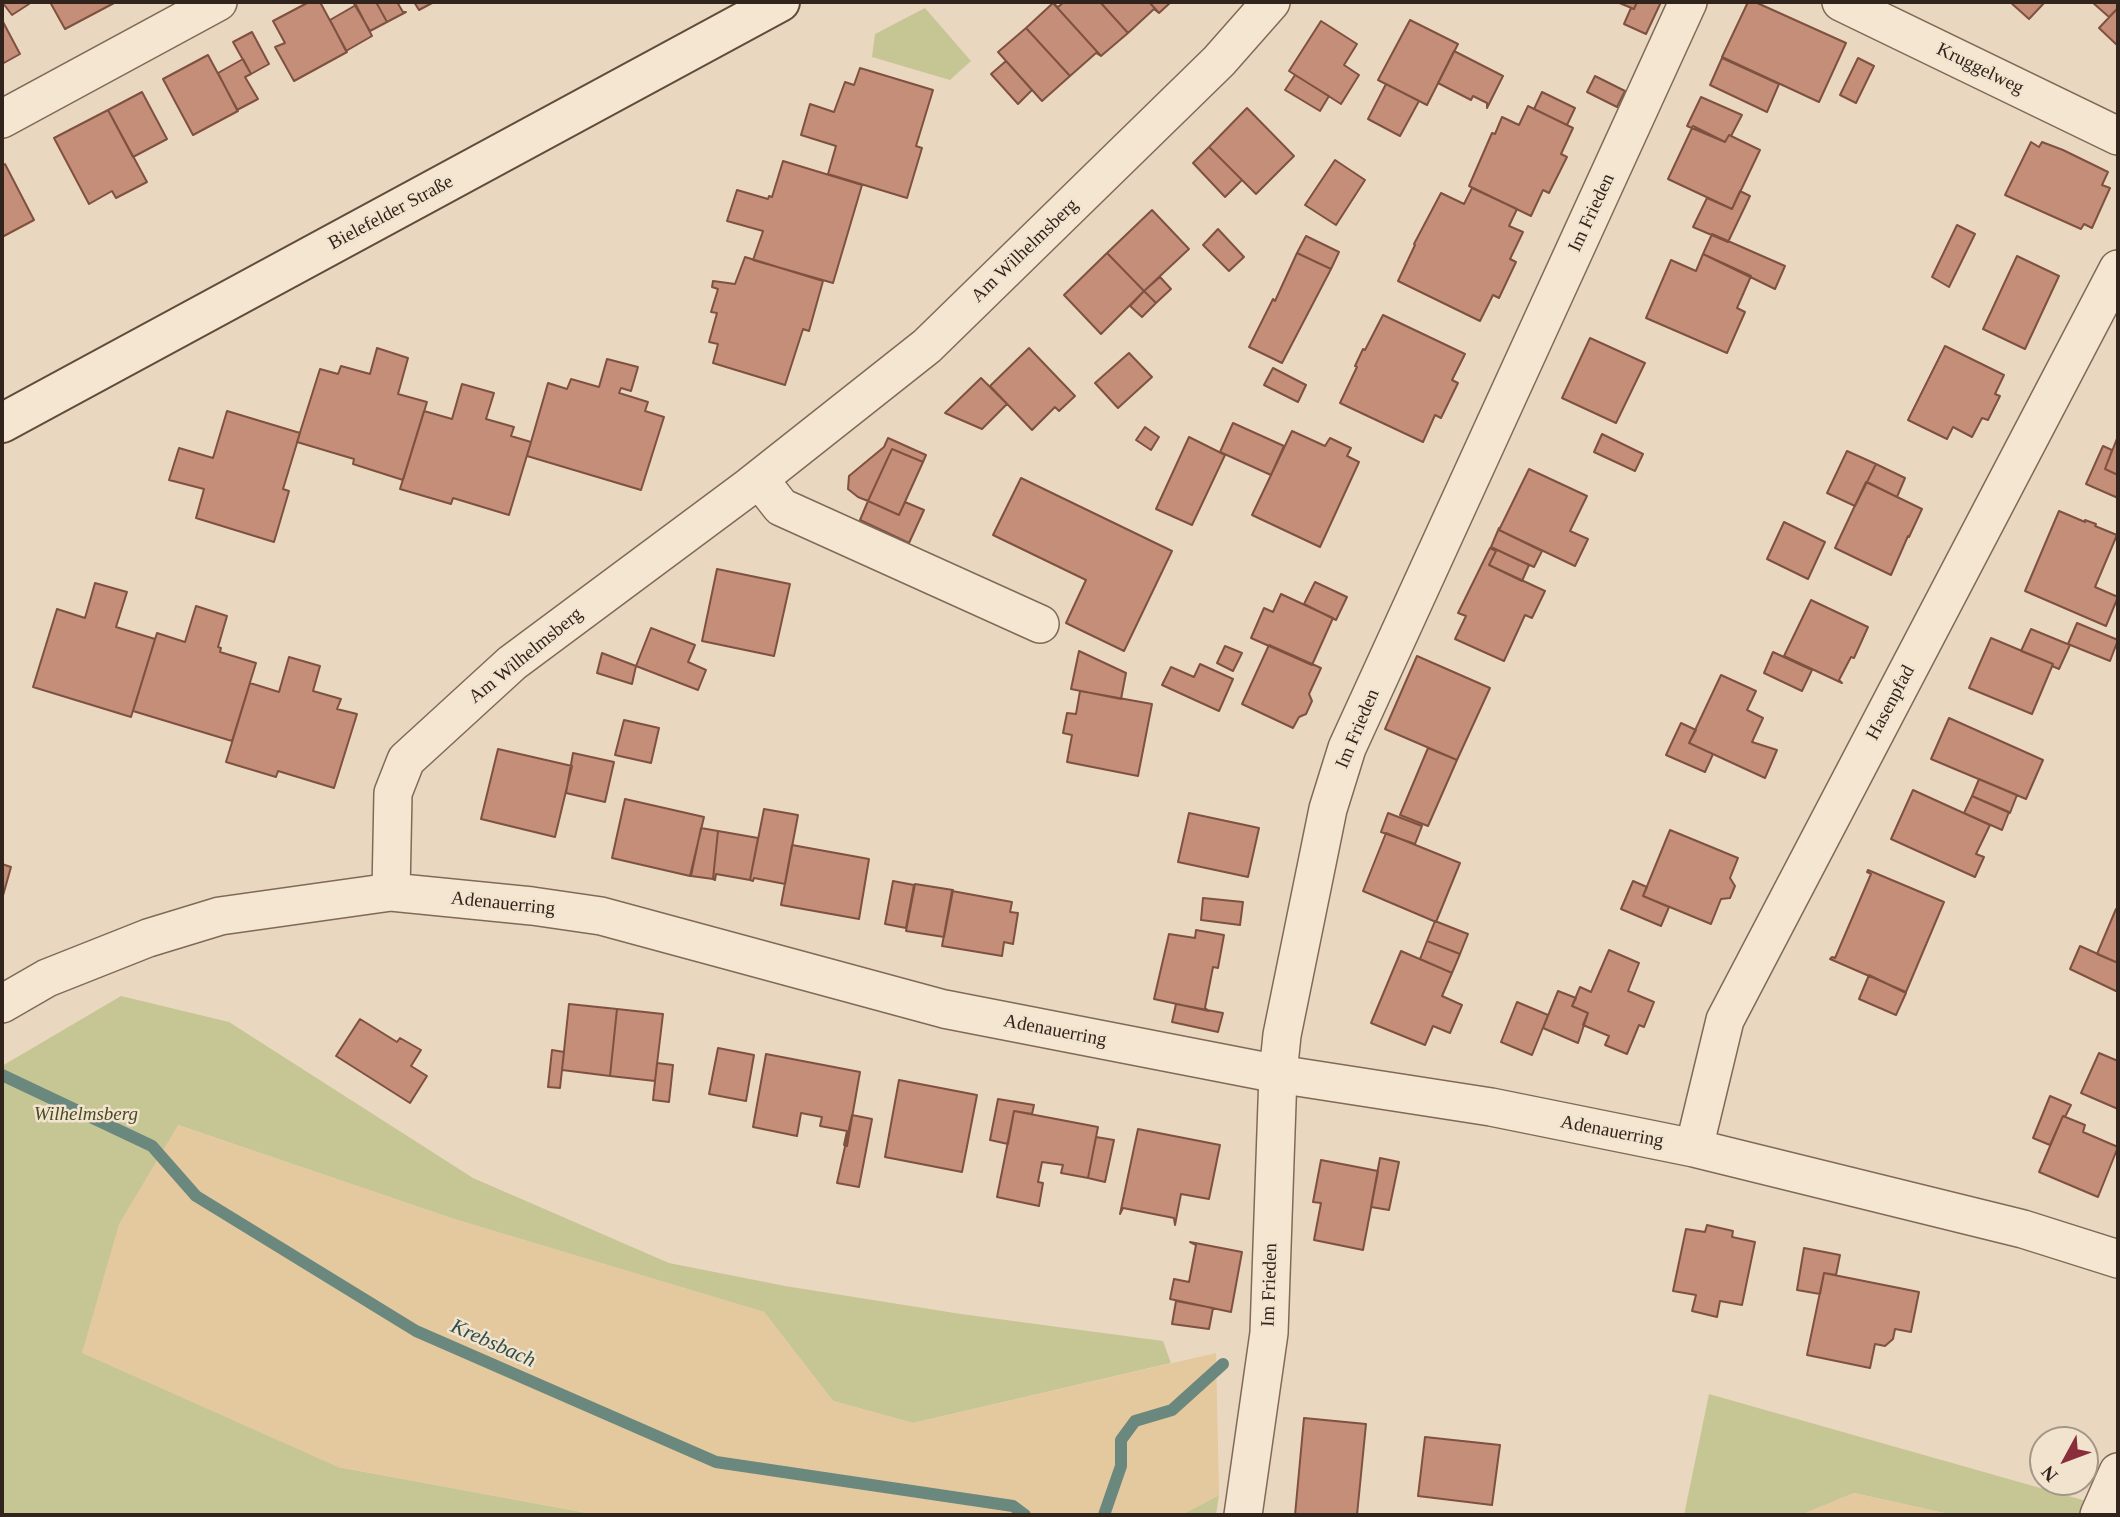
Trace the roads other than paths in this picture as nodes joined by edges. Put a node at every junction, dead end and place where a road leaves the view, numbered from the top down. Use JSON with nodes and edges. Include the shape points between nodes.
{"nodes":[{"id":1,"x":218,"y":2,"type":"edge"},
{"id":2,"x":780,"y":2,"type":"edge"},
{"id":3,"x":1271,"y":2,"type":"edge"},
{"id":4,"x":1688,"y":2,"type":"edge"},
{"id":5,"x":1841,"y":2,"type":"edge"},
{"id":6,"x":2,"y":119,"type":"edge"},
{"id":7,"x":2118,"y":136,"type":"edge"},
{"id":8,"x":2118,"y":269,"type":"edge"},
{"id":9,"x":2,"y":423,"type":"edge"},
{"id":10,"x":759,"y":479,"type":"junction"},
{"id":11,"x":1040,"y":624,"type":"dead end"},
{"id":12,"x":391,"y":892,"type":"junction"},
{"id":13,"x":2,"y":1004,"type":"edge"},
{"id":14,"x":1278,"y":1074,"type":"junction"},
{"id":15,"x":1695,"y":1148,"type":"junction"},
{"id":16,"x":2118,"y":1259,"type":"edge"},
{"id":17,"x":2118,"y":1472,"type":"edge"},
{"id":18,"x":1243,"y":1515,"type":"edge"},
{"id":19,"x":2099,"y":1515,"type":"edge"}],
"edges":[{"from":1,"to":6,"type":"street"},
{"from":2,"to":9,"type":"main road","name":"Bielefelder Straße"},
{"from":3,"to":10,"type":"street","name":"Am Wilhelmsberg","via":[[1219,61],[927,346]]},
{"from":4,"to":14,"type":"street","name":"Im Frieden","via":[[1347,748],[1328,809]]},
{"from":5,"to":7,"type":"street","name":"Kruggelweg"},
{"from":8,"to":15,"type":"street","name":"Hasenpfad","via":[[1725,1020]]},
{"from":10,"to":11,"type":"street","via":[[781,506]]},
{"from":10,"to":12,"type":"street","name":"Am Wilhelmsberg","via":[[512,663],[406,760],[393,793]]},
{"from":12,"to":13,"type":"street","name":"Adenauerring","via":[[220,916],[148,938],[47,978]]},
{"from":12,"to":14,"type":"street","name":"Adenauerring","via":[[601,916],[944,1009]]},
{"from":14,"to":15,"type":"street","name":"Adenauerring","via":[[1490,1107]]},
{"from":14,"to":18,"type":"street","name":"Im Frieden","via":[[1269,1333]]},
{"from":15,"to":16,"type":"street","name":"Adenauerring","via":[[2023,1229]]},
{"from":17,"to":19,"type":"street"}]}
